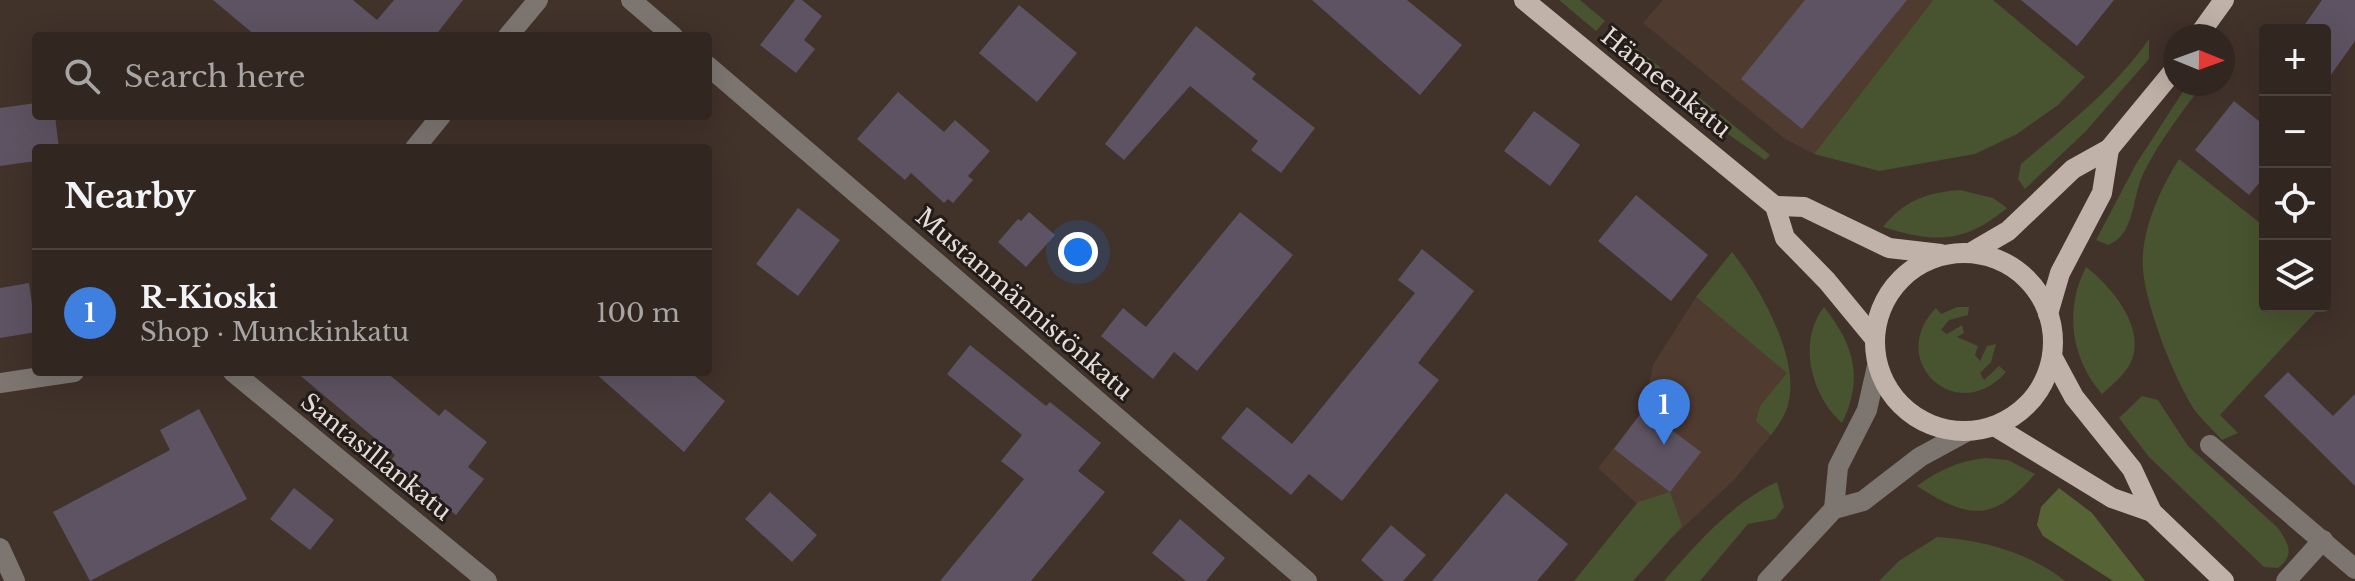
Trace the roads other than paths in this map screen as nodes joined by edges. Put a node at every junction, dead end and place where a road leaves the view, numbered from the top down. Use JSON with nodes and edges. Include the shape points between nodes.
{"nodes":[{"id":1,"x":538,"y":0,"type":"edge"},
{"id":2,"x":631,"y":0,"type":"edge"},
{"id":3,"x":1524,"y":0,"type":"edge"},
{"id":4,"x":2224,"y":0,"type":"edge"},
{"id":5,"x":2207,"y":24,"type":"edge"},
{"id":6,"x":511,"y":32,"type":"edge"},
{"id":7,"x":668,"y":32,"type":"edge"},
{"id":8,"x":712,"y":69,"type":"edge"},
{"id":9,"x":2163,"y":84,"type":"edge"},
{"id":10,"x":438,"y":120,"type":"edge"},
{"id":11,"x":418,"y":144,"type":"edge"},
{"id":12,"x":2109,"y":149,"type":"junction"},
{"id":13,"x":1775,"y":206,"type":"junction"},
{"id":14,"x":1972,"y":252,"type":"junction"},
{"id":15,"x":1943,"y":254,"type":"junction"},
{"id":16,"x":2048,"y":314,"type":"junction"},
{"id":17,"x":1874,"y":338,"type":"junction"},
{"id":18,"x":2053,"y":358,"type":"junction"},
{"id":19,"x":1877,"y":366,"type":"junction"},
{"id":20,"x":47,"y":376,"type":"edge"},
{"id":21,"x":238,"y":376,"type":"edge"},
{"id":22,"x":0,"y":383,"type":"edge"},
{"id":23,"x":1996,"y":427,"type":"junction"},
{"id":24,"x":1966,"y":432,"type":"junction"},
{"id":25,"x":2210,"y":445,"type":"dead end"},
{"id":26,"x":1834,"y":509,"type":"junction"},
{"id":27,"x":2152,"y":512,"type":"junction"},
{"id":28,"x":2323,"y":540,"type":"junction"},
{"id":29,"x":1,"y":554,"type":"edge"},
{"id":30,"x":2355,"y":569,"type":"edge"},
{"id":31,"x":15,"y":581,"type":"edge"},
{"id":32,"x":487,"y":581,"type":"edge"},
{"id":33,"x":1307,"y":581,"type":"edge"},
{"id":34,"x":1767,"y":581,"type":"edge"},
{"id":35,"x":2224,"y":581,"type":"edge"},
{"id":36,"x":2286,"y":581,"type":"edge"}],
"edges":[{"from":1,"to":6,"type":"street"},
{"from":2,"to":7,"type":"street"},
{"from":3,"to":13,"type":"main road","name":"Hämeenkatu"},
{"from":4,"to":5,"type":"main road"},
{"from":8,"to":33,"type":"street","name":"Mustanmännistönkatu"},
{"from":9,"to":12,"type":"main road"},
{"from":10,"to":11,"type":"street"},
{"from":12,"to":14,"type":"main road","via":[[2073,169],[2008,231]]},
{"from":12,"to":16,"type":"main road","via":[[2102,193],[2060,273]]},
{"from":13,"to":15,"type":"main road","via":[[1804,207],[1889,248]]},
{"from":13,"to":17,"type":"main road","name":"Hämeenkatu","via":[[1785,238]]},
{"from":14,"to":15,"type":"main road"},
{"from":14,"to":16,"type":"main road","via":[[2000,259],[2024,275]]},
{"from":15,"to":17,"type":"main road","via":[[1916,266],[1894,285],[1880,310]]},
{"from":16,"to":18,"type":"main road"},
{"from":17,"to":19,"type":"main road"},
{"from":18,"to":23,"type":"main road","via":[[2042,387],[2022,411]]},
{"from":18,"to":27,"type":"main road","via":[[2074,397],[2132,469]]},
{"from":19,"to":24,"type":"main road","via":[[1889,392],[1909,413],[1936,428]]},
{"from":19,"to":26,"type":"street","via":[[1867,410],[1838,467]]},
{"from":20,"to":22,"type":"street"},
{"from":21,"to":32,"type":"street","name":"Santasillankatu"},
{"from":23,"to":24,"type":"main road"},
{"from":23,"to":27,"type":"main road","via":[[2112,498]]},
{"from":24,"to":26,"type":"street","via":[[1920,457],[1863,501]]},
{"from":25,"to":28,"type":"street"},
{"from":26,"to":34,"type":"street"},
{"from":27,"to":35,"type":"main road"},
{"from":28,"to":30,"type":"street"},
{"from":28,"to":36,"type":"street"},
{"from":29,"to":31,"type":"street"}]}
